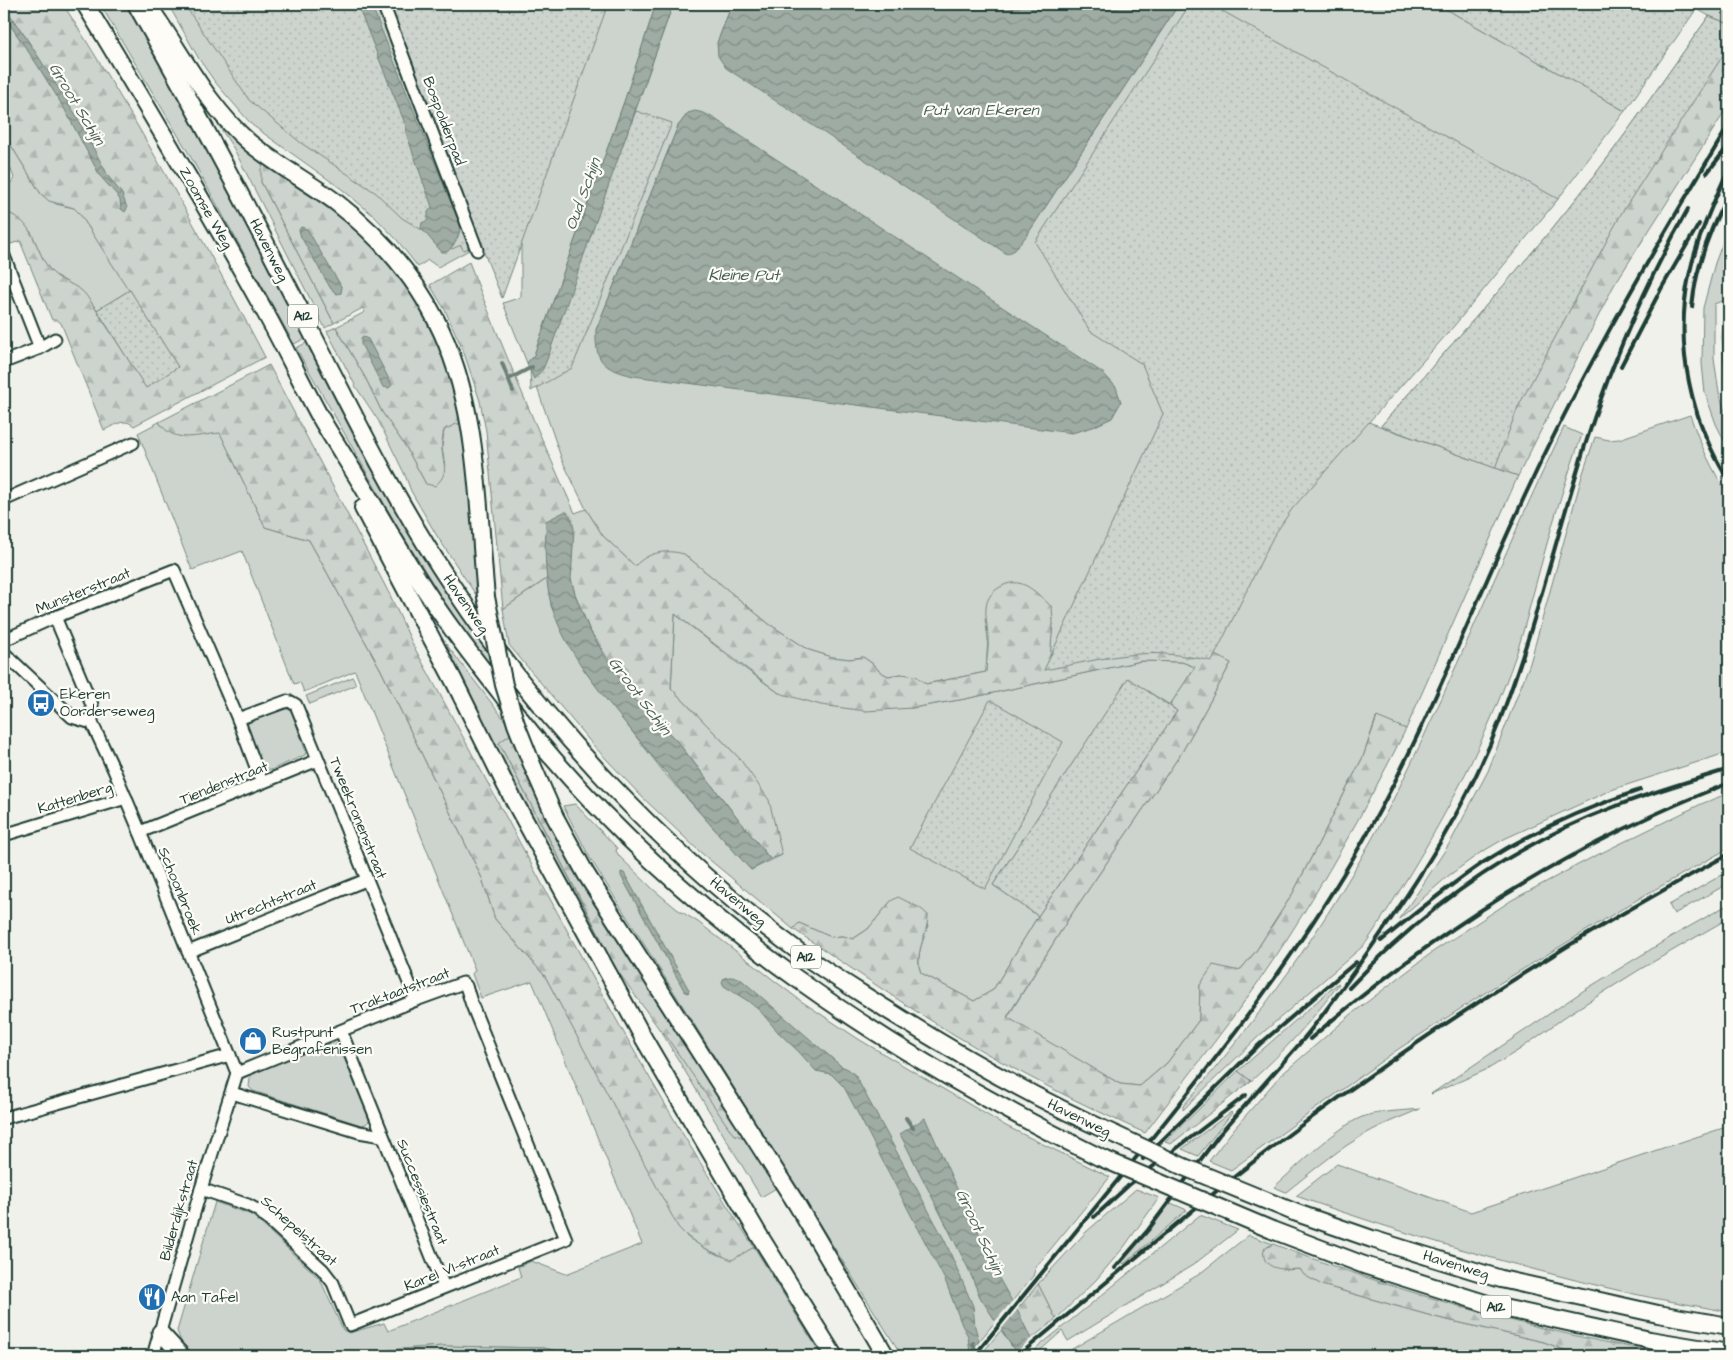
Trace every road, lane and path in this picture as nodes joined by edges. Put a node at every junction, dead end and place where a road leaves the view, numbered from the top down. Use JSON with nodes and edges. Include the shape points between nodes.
{"nodes":[{"id":1,"x":85,"y":4,"type":"edge"},
{"id":2,"x":136,"y":4,"type":"edge"},
{"id":3,"x":147,"y":4,"type":"edge"},
{"id":4,"x":383,"y":4,"type":"edge"},
{"id":5,"x":477,"y":250,"type":"dead end"},
{"id":6,"x":4,"y":256,"type":"edge"},
{"id":7,"x":55,"y":339,"type":"dead end"},
{"id":8,"x":40,"y":348,"type":"junction"},
{"id":9,"x":4,"y":362,"type":"edge"},
{"id":10,"x":320,"y":416,"type":"junction"},
{"id":11,"x":132,"y":443,"type":"dead end"},
{"id":12,"x":4,"y":500,"type":"edge"},
{"id":13,"x":55,"y":617,"type":"junction"},
{"id":14,"x":4,"y":640,"type":"edge"},
{"id":15,"x":5,"y":657,"type":"edge"},
{"id":16,"x":238,"y":719,"type":"junction"},
{"id":17,"x":92,"y":723,"type":"junction"},
{"id":18,"x":318,"y":760,"type":"junction"},
{"id":19,"x":262,"y":783,"type":"junction"},
{"id":20,"x":126,"y":798,"type":"junction"},
{"id":21,"x":140,"y":832,"type":"junction"},
{"id":22,"x":4,"y":835,"type":"edge"},
{"id":23,"x":366,"y":880,"type":"junction"},
{"id":24,"x":188,"y":952,"type":"junction"},
{"id":25,"x":416,"y":1000,"type":"junction"},
{"id":26,"x":341,"y":1030,"type":"junction"},
{"id":27,"x":230,"y":1055,"type":"junction"},
{"id":28,"x":237,"y":1073,"type":"junction"},
{"id":29,"x":232,"y":1093,"type":"junction"},
{"id":30,"x":4,"y":1118,"type":"edge"},
{"id":31,"x":382,"y":1136,"type":"junction"},
{"id":32,"x":200,"y":1189,"type":"junction"},
{"id":33,"x":566,"y":1239,"type":"joint"},
{"id":34,"x":444,"y":1287,"type":"junction"},
{"id":35,"x":350,"y":1325,"type":"joint"},
{"id":36,"x":1729,"y":1326,"type":"edge"},
{"id":37,"x":160,"y":1332,"type":"junction"},
{"id":38,"x":1729,"y":1353,"type":"edge"},
{"id":39,"x":153,"y":1356,"type":"edge"},
{"id":40,"x":182,"y":1356,"type":"edge"},
{"id":41,"x":834,"y":1356,"type":"edge"},
{"id":42,"x":886,"y":1356,"type":"edge"}],
"edges":[{"from":1,"to":10,"type":"highway","name":"Zoomse Weg","number":"A12","via":[[252,289]]},
{"from":2,"to":36,"type":"highway","name":"Havenweg","number":"A12","bridge":true,"via":[[225,166],[356,421],[453,588],[561,730],[616,790],[732,898],[803,955],[938,1042],[1038,1098],[1184,1167],[1294,1212],[1501,1279],[1658,1314]]},
{"from":3,"to":42,"type":"highway","bridge":true,"via":[[213,105],[250,143],[336,202],[377,237],[419,291],[436,320],[461,387],[468,417],[486,597],[504,685],[516,724],[555,817],[586,874],[796,1203]]},
{"from":4,"to":5,"type":"street","name":"Bospolderpad"},
{"from":6,"to":8,"type":"street"},
{"from":7,"to":8,"type":"street"},
{"from":8,"to":9,"type":"street"},
{"from":10,"to":38,"type":"highway","name":"Havenweg","number":"A12","bridge":true,"via":[[406,560],[464,647],[538,742],[586,795],[672,879],[750,945],[834,1006],[961,1085],[1098,1157],[1272,1230],[1364,1265],[1494,1306],[1650,1340]]},
{"from":10,"to":41,"type":"highway","via":[[337,460],[594,948],[759,1235]]},
{"from":11,"to":12,"type":"street"},
{"from":13,"to":14,"type":"street","name":"Munsterstraat"},
{"from":13,"to":16,"type":"street","name":"Munsterstraat","via":[[174,570]]},
{"from":13,"to":17,"type":"street","name":"Schoonbroek","via":[[92,705]]},
{"from":15,"to":17,"type":"street","via":[[72,717]]},
{"from":16,"to":18,"type":"street","name":"Tweekronenstraat","via":[[291,702],[299,710]]},
{"from":16,"to":19,"type":"street"},
{"from":17,"to":20,"type":"street","name":"Schoonbroek"},
{"from":18,"to":19,"type":"street","name":"Tiendenstraat"},
{"from":18,"to":23,"type":"street","name":"Tweekronenstraat"},
{"from":19,"to":21,"type":"street","name":"Tiendenstraat"},
{"from":20,"to":21,"type":"street","name":"Schoonbroek"},
{"from":20,"to":22,"type":"street","name":"Kattenberg"},
{"from":21,"to":24,"type":"street","name":"Schoonbroek"},
{"from":23,"to":24,"type":"street","name":"Utrechtstraat"},
{"from":23,"to":25,"type":"street","name":"Tweekronenstraat"},
{"from":24,"to":27,"type":"street","name":"Schoonbroek"},
{"from":25,"to":26,"type":"street","name":"Traktaatstraat"},
{"from":25,"to":33,"type":"street","name":"Traktaatstraat","via":[[463,983],[466,986]]},
{"from":26,"to":28,"type":"street","name":"Traktaatstraat"},
{"from":26,"to":31,"type":"street","name":"Successiestraat"},
{"from":27,"to":28,"type":"street","name":"Schoonbroek"},
{"from":27,"to":30,"type":"street"},
{"from":28,"to":29,"type":"street","name":"Bilderdijkstraat"},
{"from":29,"to":31,"type":"street","name":"Successiestraat"},
{"from":29,"to":32,"type":"street","name":"Bilderdijkstraat"},
{"from":31,"to":34,"type":"street","name":"Successiestraat"},
{"from":32,"to":35,"type":"street","name":"Schepelstraat","via":[[259,1211],[323,1270],[333,1283]]},
{"from":32,"to":37,"type":"street","name":"Bilderdijkstraat"},
{"from":33,"to":34,"type":"street","name":"Karel VI-straat"},
{"from":34,"to":35,"type":"street","name":"Karel VI-straat"},
{"from":37,"to":39,"type":"street","name":"Bilderdijkstraat"},
{"from":37,"to":40,"type":"main road"}]}
